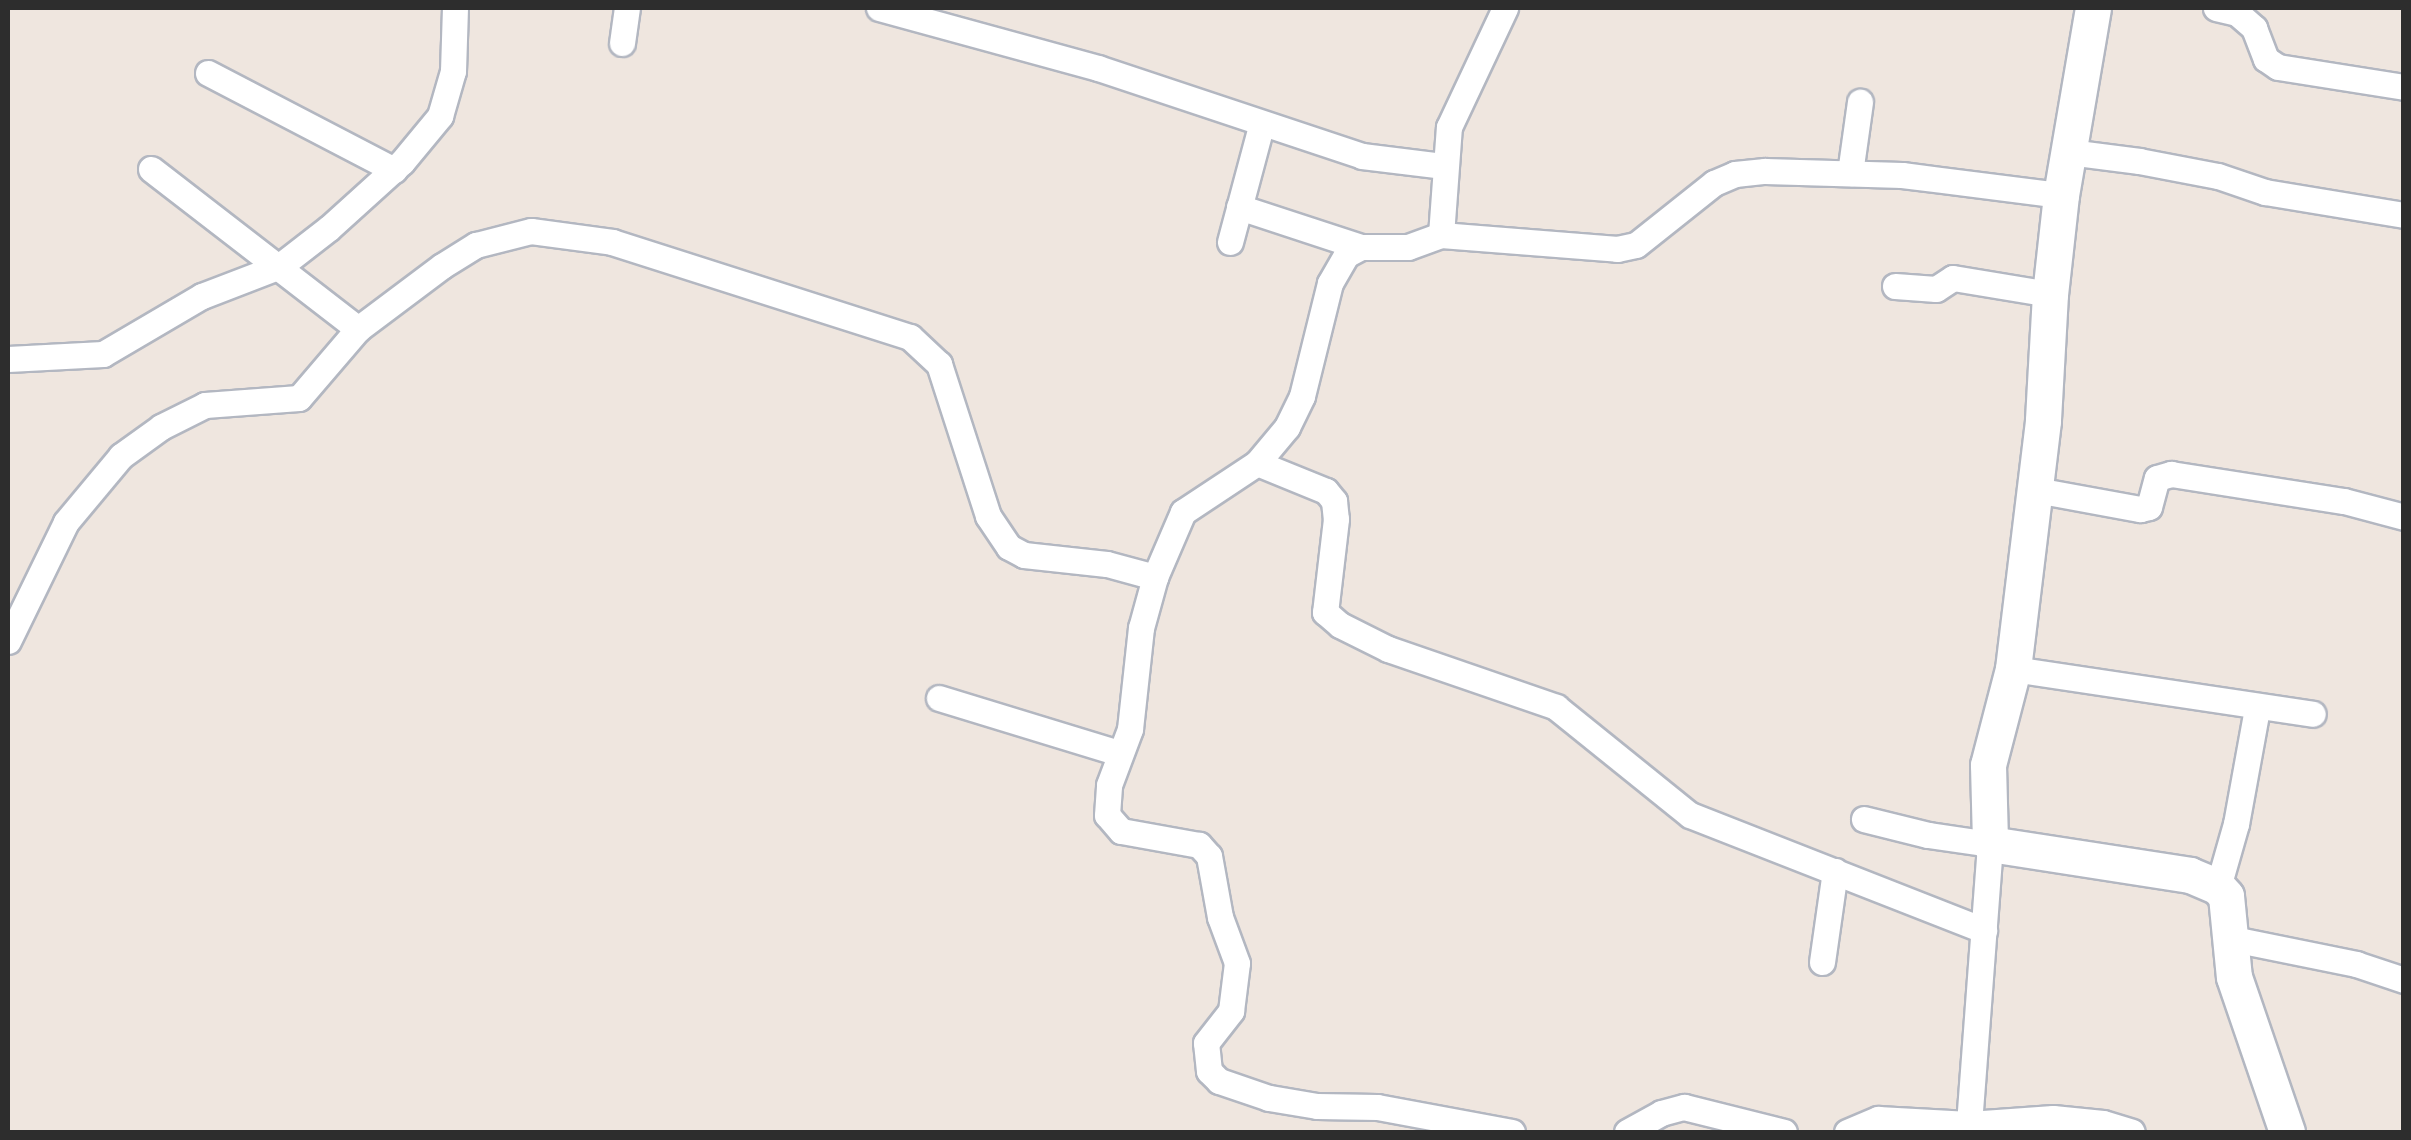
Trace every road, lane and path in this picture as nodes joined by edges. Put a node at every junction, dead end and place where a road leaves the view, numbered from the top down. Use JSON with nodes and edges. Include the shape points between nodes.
{"nodes":[{"id":1,"x":455,"y":8,"type":"edge"},
{"id":2,"x":626,"y":8,"type":"edge"},
{"id":3,"x":879,"y":8,"type":"edge"},
{"id":4,"x":1504,"y":8,"type":"edge"},
{"id":5,"x":2094,"y":8,"type":"edge"},
{"id":6,"x":2216,"y":8,"type":"edge"},
{"id":7,"x":622,"y":42,"type":"dead end"},
{"id":8,"x":208,"y":73,"type":"dead end"},
{"id":9,"x":2404,"y":87,"type":"edge"},
{"id":10,"x":1860,"y":102,"type":"dead end"},
{"id":11,"x":1261,"y":126,"type":"junction"},
{"id":12,"x":2069,"y":152,"type":"junction"},
{"id":13,"x":1444,"y":166,"type":"junction"},
{"id":14,"x":151,"y":169,"type":"dead end"},
{"id":15,"x":394,"y":170,"type":"junction"},
{"id":16,"x":1850,"y":172,"type":"junction"},
{"id":17,"x":2061,"y":195,"type":"junction"},
{"id":18,"x":1239,"y":207,"type":"junction"},
{"id":19,"x":2404,"y":216,"type":"edge"},
{"id":20,"x":1441,"y":235,"type":"junction"},
{"id":21,"x":1230,"y":242,"type":"dead end"},
{"id":22,"x":1361,"y":247,"type":"junction"},
{"id":23,"x":280,"y":266,"type":"junction"},
{"id":24,"x":1895,"y":286,"type":"dead end"},
{"id":25,"x":2050,"y":294,"type":"junction"},
{"id":26,"x":358,"y":329,"type":"junction"},
{"id":27,"x":8,"y":360,"type":"edge"},
{"id":28,"x":1257,"y":463,"type":"junction"},
{"id":29,"x":2036,"y":490,"type":"junction"},
{"id":30,"x":2404,"y":517,"type":"edge"},
{"id":31,"x":1155,"y":577,"type":"junction"},
{"id":32,"x":8,"y":641,"type":"edge"},
{"id":33,"x":2013,"y":669,"type":"junction"},
{"id":34,"x":939,"y":698,"type":"dead end"},
{"id":35,"x":2256,"y":708,"type":"junction"},
{"id":36,"x":2313,"y":714,"type":"dead end"},
{"id":37,"x":1119,"y":753,"type":"junction"},
{"id":38,"x":1864,"y":819,"type":"dead end"},
{"id":39,"x":1990,"y":844,"type":"junction"},
{"id":40,"x":1836,"y":871,"type":"junction"},
{"id":41,"x":2218,"y":887,"type":"junction"},
{"id":42,"x":1984,"y":930,"type":"junction"},
{"id":43,"x":2232,"y":939,"type":"junction"},
{"id":44,"x":1822,"y":962,"type":"dead end"},
{"id":45,"x":2404,"y":980,"type":"edge"},
{"id":46,"x":1969,"y":1128,"type":"edge"},
{"id":47,"x":1512,"y":1132,"type":"edge"},
{"id":48,"x":1628,"y":1132,"type":"edge"},
{"id":49,"x":1784,"y":1132,"type":"edge"},
{"id":50,"x":1846,"y":1132,"type":"edge"},
{"id":51,"x":2132,"y":1132,"type":"edge"},
{"id":52,"x":2288,"y":1132,"type":"edge"}],
"edges":[{"from":1,"to":15,"type":"street","via":[[453,71],[440,116]]},
{"from":2,"to":7,"type":"street"},
{"from":3,"to":11,"type":"street","via":[[1098,68]]},
{"from":4,"to":13,"type":"street","via":[[1453,116]]},
{"from":5,"to":12,"type":"street"},
{"from":6,"to":9,"type":"street","via":[[2238,13],[2254,28],[2266,59],[2278,67]]},
{"from":8,"to":15,"type":"street"},
{"from":10,"to":16,"type":"street"},
{"from":11,"to":13,"type":"street","via":[[1362,156]]},
{"from":11,"to":18,"type":"street"},
{"from":12,"to":17,"type":"street"},
{"from":12,"to":19,"type":"street"},
{"from":13,"to":20,"type":"street"},
{"from":14,"to":23,"type":"street"},
{"from":15,"to":23,"type":"street"},
{"from":16,"to":17,"type":"street"},
{"from":16,"to":20,"type":"street","via":[[1735,174],[1636,244],[1618,249]]},
{"from":17,"to":25,"type":"street"},
{"from":18,"to":21,"type":"street"},
{"from":18,"to":22,"type":"street"},
{"from":20,"to":22,"type":"street","via":[[1408,247]]},
{"from":22,"to":28,"type":"street","via":[[1337,267],[1302,396]]},
{"from":23,"to":26,"type":"street"},
{"from":23,"to":27,"type":"street","via":[[202,296],[103,354]]},
{"from":24,"to":25,"type":"street","via":[[1936,289],[1954,278]]},
{"from":25,"to":29,"type":"street"},
{"from":26,"to":31,"type":"street","via":[[442,266],[500,236],[531,231],[612,242],[919,342],[944,374],[988,516],[1010,547]]},
{"from":26,"to":32,"type":"street","via":[[299,398],[204,405],[122,456],[66,522]]},
{"from":28,"to":31,"type":"street","via":[[1183,512]]},
{"from":28,"to":40,"type":"street","via":[[1326,491],[1334,501],[1325,612],[1340,625],[1388,650],[1556,707],[1690,815]]},
{"from":29,"to":30,"type":"street","via":[[2140,510],[2149,507],[2158,478],[2172,474],[2344,500]]},
{"from":29,"to":33,"type":"street"},
{"from":31,"to":37,"type":"street","via":[[1138,648],[1130,729]]},
{"from":33,"to":35,"type":"street"},
{"from":33,"to":39,"type":"street","via":[[1988,765]]},
{"from":34,"to":37,"type":"street"},
{"from":35,"to":36,"type":"street"},
{"from":35,"to":41,"type":"street"},
{"from":37,"to":47,"type":"street","via":[[1109,785],[1112,824],[1199,845],[1209,856],[1237,963],[1231,1011],[1206,1043],[1209,1071],[1219,1080],[1294,1102],[1378,1107]]},
{"from":38,"to":39,"type":"street"},
{"from":39,"to":41,"type":"street","via":[[2190,875]]},
{"from":39,"to":42,"type":"street"},
{"from":40,"to":42,"type":"street"},
{"from":40,"to":44,"type":"street"},
{"from":41,"to":43,"type":"street","via":[[2226,896]]},
{"from":42,"to":46,"type":"street"},
{"from":43,"to":45,"type":"street"},
{"from":43,"to":52,"type":"street","via":[[2234,977]]},
{"from":46,"to":50,"type":"street","via":[[1878,1119]]},
{"from":46,"to":51,"type":"street","via":[[2054,1118]]},
{"from":48,"to":49,"type":"street","via":[[1684,1107]]}]}
